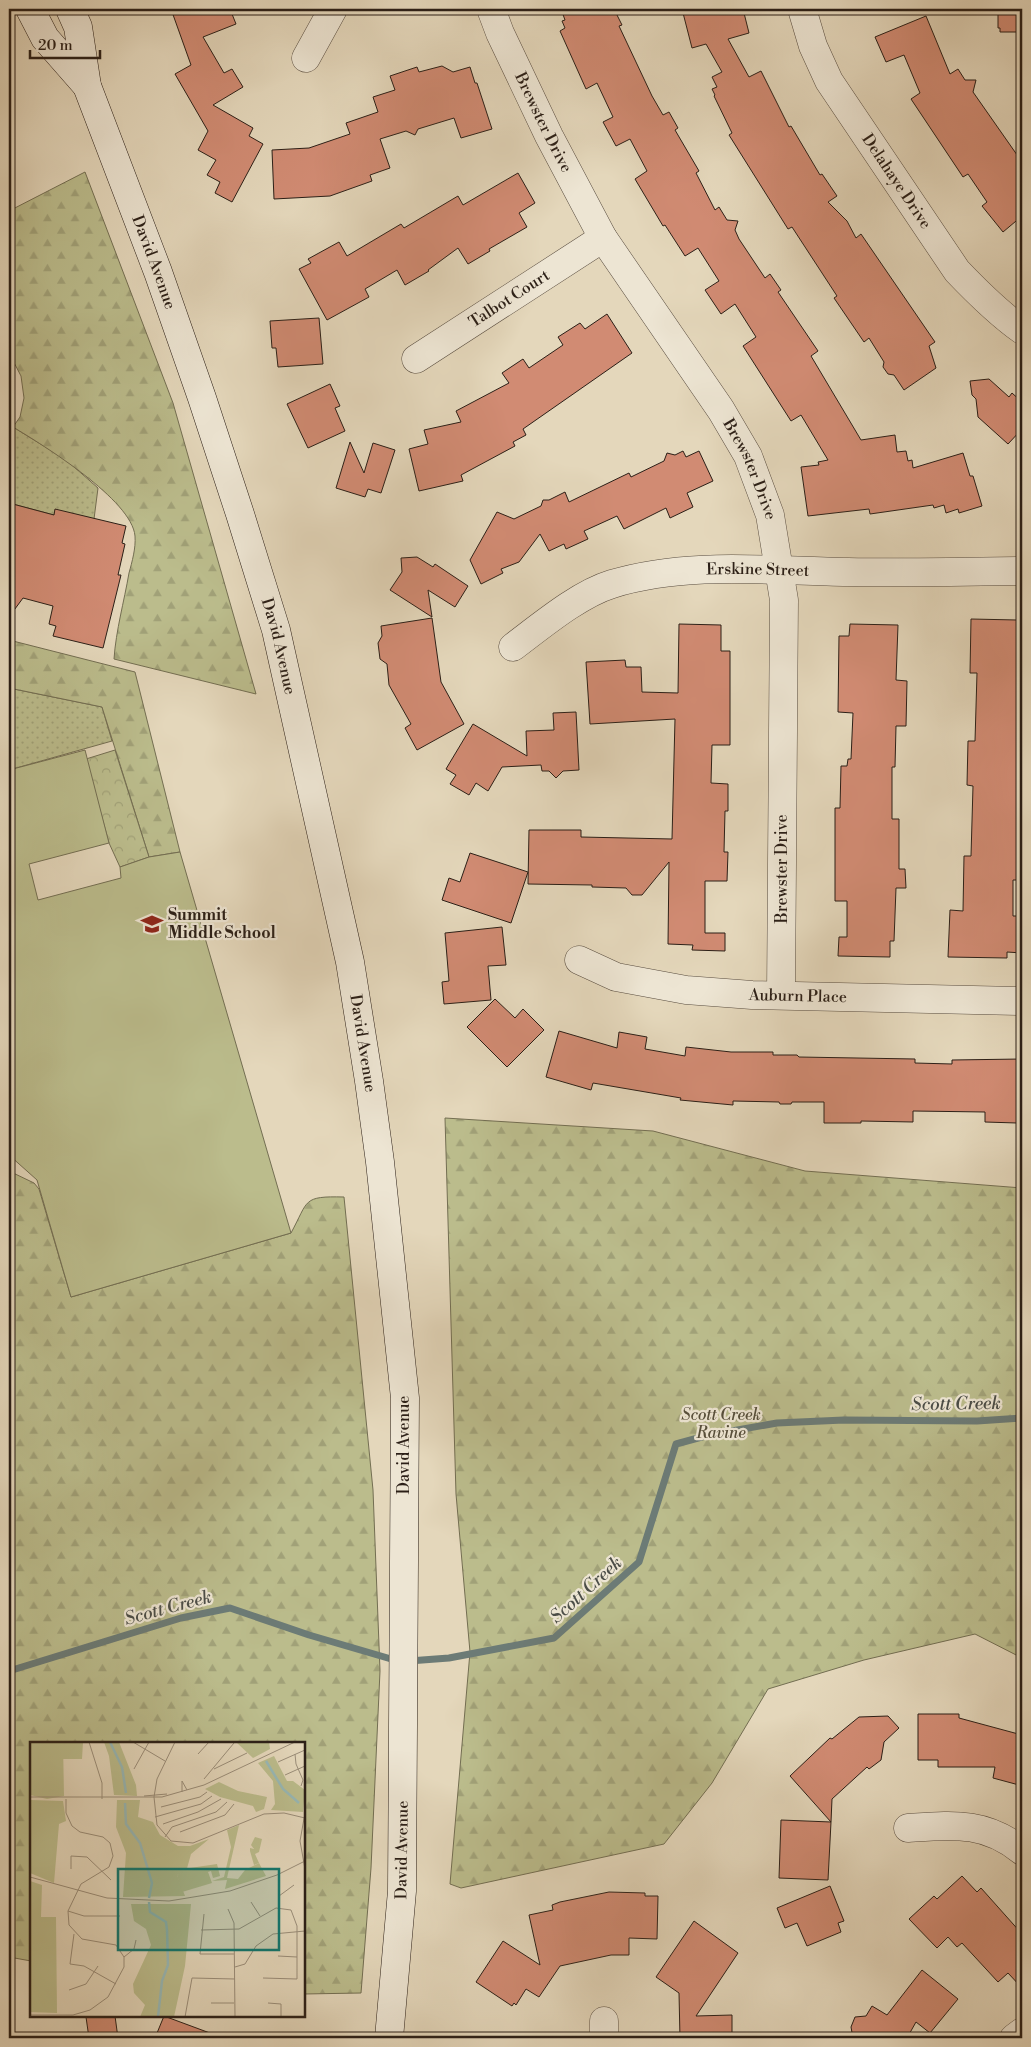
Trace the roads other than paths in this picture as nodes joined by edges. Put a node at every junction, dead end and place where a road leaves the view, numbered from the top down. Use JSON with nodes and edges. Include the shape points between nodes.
{"nodes":[{"id":1,"x":30,"y":9,"type":"edge"},
{"id":2,"x":70,"y":9,"type":"edge"},
{"id":3,"x":333,"y":9,"type":"edge"},
{"id":4,"x":491,"y":9,"type":"edge"},
{"id":5,"x":802,"y":9,"type":"edge"},
{"id":6,"x":306,"y":58,"type":"dead end"},
{"id":7,"x":87,"y":86,"type":"junction"},
{"id":8,"x":603,"y":238,"type":"junction"},
{"id":9,"x":1022,"y":330,"type":"edge"},
{"id":10,"x":416,"y":359,"type":"dead end"},
{"id":11,"x":780,"y":571,"type":"junction"},
{"id":12,"x":1022,"y":572,"type":"edge"},
{"id":13,"x":513,"y":647,"type":"dead end"},
{"id":14,"x":579,"y":960,"type":"dead end"},
{"id":15,"x":781,"y":995,"type":"junction"},
{"id":16,"x":1022,"y":1001,"type":"edge"},
{"id":17,"x":908,"y":1828,"type":"dead end"},
{"id":18,"x":1022,"y":1851,"type":"edge"},
{"id":19,"x":1022,"y":2032,"type":"edge"},
{"id":20,"x":389,"y":2038,"type":"edge"},
{"id":21,"x":1014,"y":2038,"type":"edge"}],
"edges":[{"from":1,"to":7,"type":"street","name":"David Avenue","via":[[45,38]]},
{"from":2,"to":7,"type":"street","name":"David Avenue","via":[[78,26]]},
{"from":3,"to":6,"type":"street"},
{"from":4,"to":8,"type":"street","name":"Brewster Drive","via":[[541,119]]},
{"from":5,"to":9,"type":"street","name":"Delahaye Drive","via":[[813,46],[829,81],[958,271],[982,297]]},
{"from":7,"to":20,"type":"street","name":"David Avenue","via":[[202,398],[276,630],[350,962],[380,1162],[405,1398],[402,1891]]},
{"from":8,"to":10,"type":"street","name":"Talbot Court"},
{"from":8,"to":11,"type":"street","name":"Brewster Drive","via":[[721,410],[748,456],[770,515]]},
{"from":11,"to":12,"type":"street","name":"Erskine Street"},
{"from":11,"to":13,"type":"street","name":"Erskine Street","via":[[683,571],[610,585],[569,606]]},
{"from":11,"to":15,"type":"street","name":"Brewster Drive","via":[[784,600]]},
{"from":14,"to":15,"type":"street","name":"Auburn Place","via":[[616,977],[686,990]]},
{"from":15,"to":16,"type":"street","name":"Auburn Place"},
{"from":17,"to":18,"type":"street","via":[[955,1825],[978,1828]]},
{"from":19,"to":21,"type":"street"}]}
